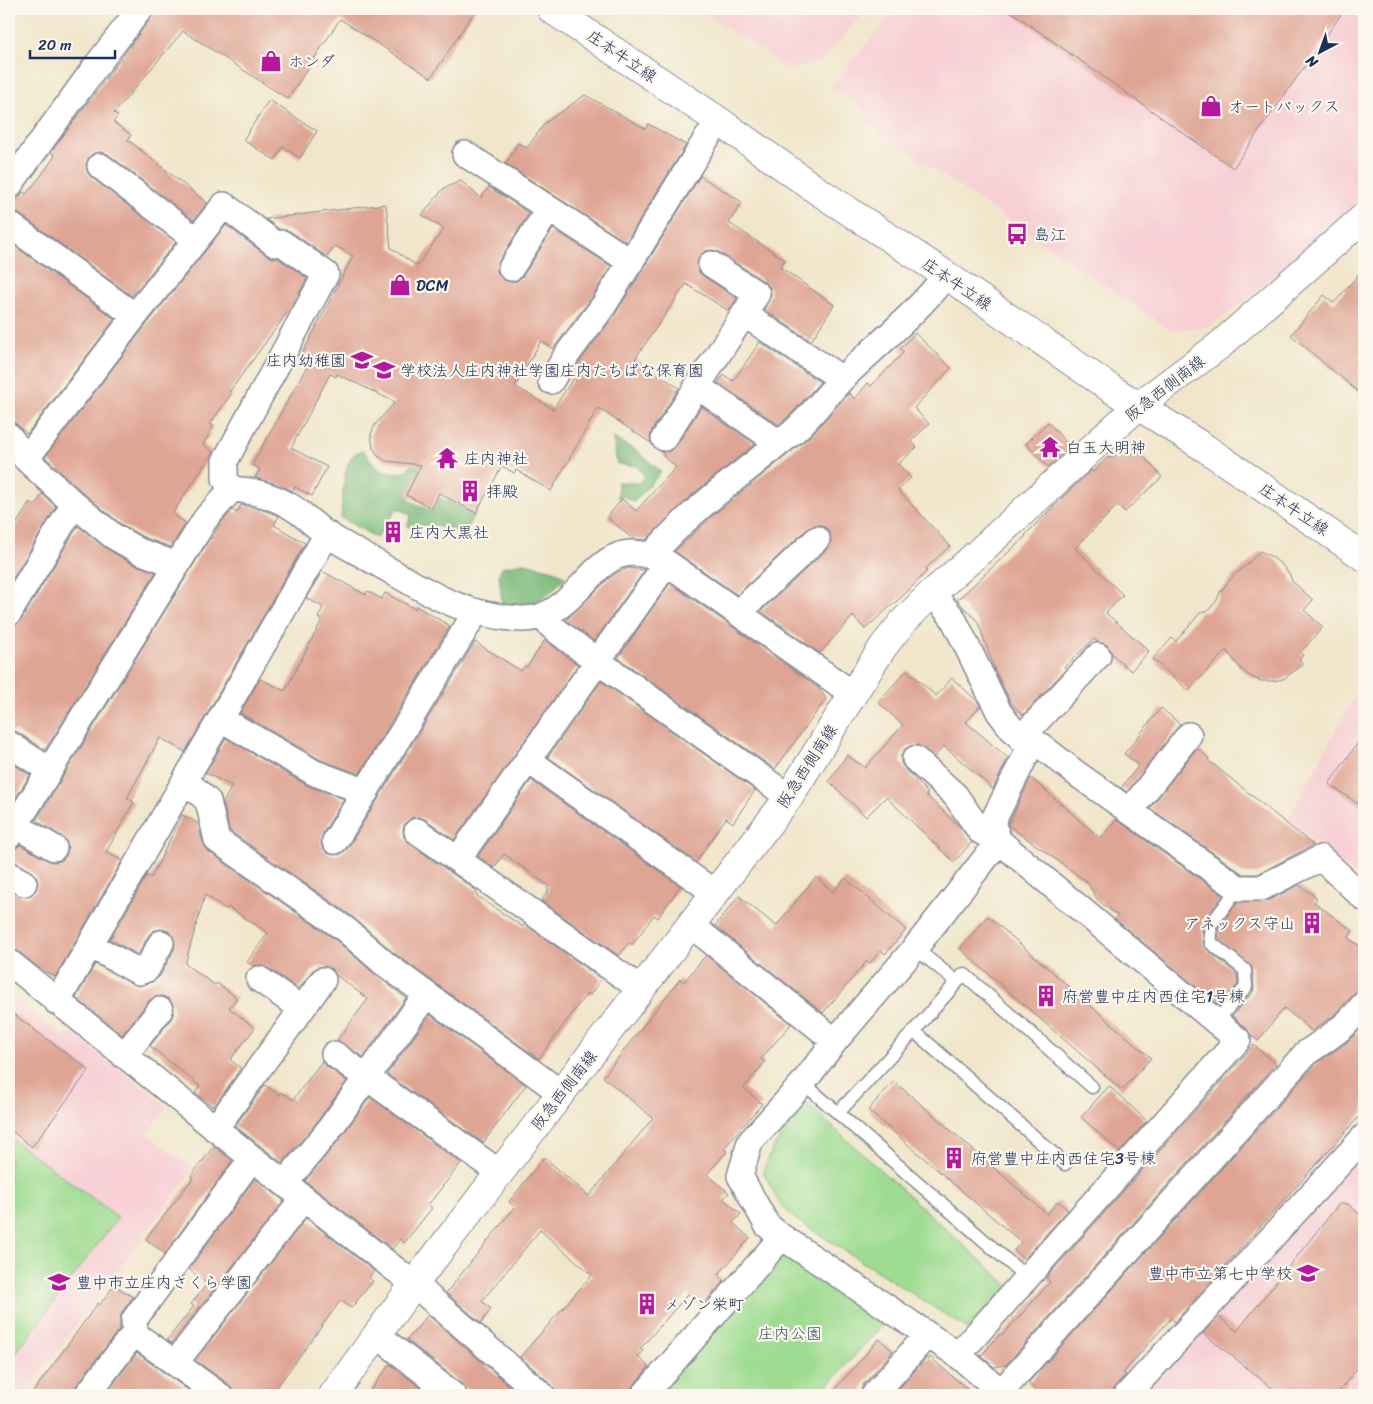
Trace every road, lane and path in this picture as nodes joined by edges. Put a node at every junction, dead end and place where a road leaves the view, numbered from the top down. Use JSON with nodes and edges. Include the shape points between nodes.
{"nodes":[{"id":1,"x":140,"y":9,"type":"edge"},
{"id":2,"x":551,"y":9,"type":"edge"},
{"id":3,"x":719,"y":121,"type":"junction"},
{"id":4,"x":465,"y":154,"type":"dead end"},
{"id":5,"x":100,"y":166,"type":"dead end"},
{"id":6,"x":9,"y":186,"type":"edge"},
{"id":7,"x":549,"y":209,"type":"junction"},
{"id":8,"x":1364,"y":217,"type":"edge"},
{"id":9,"x":9,"y":224,"type":"edge"},
{"id":10,"x":196,"y":240,"type":"junction"},
{"id":11,"x":631,"y":262,"type":"junction"},
{"id":12,"x":711,"y":264,"type":"dead end"},
{"id":13,"x":511,"y":268,"type":"dead end"},
{"id":14,"x":946,"y":275,"type":"junction"},
{"id":15,"x":744,"y":314,"type":"junction"},
{"id":16,"x":135,"y":316,"type":"junction"},
{"id":17,"x":842,"y":379,"type":"junction"},
{"id":18,"x":552,"y":381,"type":"dead end"},
{"id":19,"x":697,"y":386,"type":"junction"},
{"id":20,"x":1138,"y":406,"type":"junction"},
{"id":21,"x":664,"y":438,"type":"dead end"},
{"id":22,"x":779,"y":443,"type":"junction"},
{"id":23,"x":15,"y":448,"type":"edge"},
{"id":24,"x":232,"y":489,"type":"junction"},
{"id":25,"x":74,"y":504,"type":"junction"},
{"id":26,"x":327,"y":534,"type":"junction"},
{"id":27,"x":817,"y":539,"type":"dead end"},
{"id":28,"x":1364,"y":557,"type":"edge"},
{"id":29,"x":660,"y":559,"type":"junction"},
{"id":30,"x":177,"y":565,"type":"junction"},
{"id":31,"x":932,"y":593,"type":"junction"},
{"id":32,"x":476,"y":612,"type":"junction"},
{"id":33,"x":9,"y":613,"type":"edge"},
{"id":34,"x":738,"y":613,"type":"junction"},
{"id":35,"x":542,"y":617,"type":"junction"},
{"id":36,"x":1098,"y":656,"type":"dead end"},
{"id":37,"x":598,"y":661,"type":"junction"},
{"id":38,"x":852,"y":694,"type":"junction"},
{"id":39,"x":221,"y":719,"type":"junction"},
{"id":40,"x":1189,"y":735,"type":"dead end"},
{"id":41,"x":1026,"y":742,"type":"junction"},
{"id":42,"x":9,"y":744,"type":"edge"},
{"id":43,"x":916,"y":759,"type":"dead end"},
{"id":44,"x":528,"y":760,"type":"junction"},
{"id":45,"x":49,"y":770,"type":"junction"},
{"id":46,"x":186,"y":781,"type":"junction"},
{"id":47,"x":366,"y":792,"type":"junction"},
{"id":48,"x":789,"y":797,"type":"junction"},
{"id":49,"x":1129,"y":812,"type":"junction"},
{"id":50,"x":12,"y":831,"type":"edge"},
{"id":51,"x":417,"y":831,"type":"dead end"},
{"id":52,"x":335,"y":841,"type":"dead end"},
{"id":53,"x":999,"y":841,"type":"junction"},
{"id":54,"x":54,"y":848,"type":"dead end"},
{"id":55,"x":458,"y":859,"type":"junction"},
{"id":56,"x":1238,"y":888,"type":"junction"},
{"id":57,"x":715,"y":893,"type":"junction"},
{"id":58,"x":1364,"y":898,"type":"edge"},
{"id":59,"x":691,"y":925,"type":"junction"},
{"id":60,"x":161,"y":943,"type":"dead end"},
{"id":61,"x":90,"y":945,"type":"junction"},
{"id":62,"x":916,"y":948,"type":"junction"},
{"id":63,"x":9,"y":962,"type":"edge"},
{"id":64,"x":259,"y":979,"type":"dead end"},
{"id":65,"x":323,"y":980,"type":"dead end"},
{"id":66,"x":956,"y":982,"type":"junction"},
{"id":67,"x":641,"y":989,"type":"junction"},
{"id":68,"x":426,"y":995,"type":"junction"},
{"id":69,"x":57,"y":1002,"type":"junction"},
{"id":70,"x":1364,"y":1004,"type":"edge"},
{"id":71,"x":302,"y":1009,"type":"junction"},
{"id":72,"x":160,"y":1010,"type":"dead end"},
{"id":73,"x":1216,"y":1022,"type":"junction"},
{"id":74,"x":914,"y":1031,"type":"junction"},
{"id":75,"x":835,"y":1041,"type":"junction"},
{"id":76,"x":334,"y":1054,"type":"dead end"},
{"id":77,"x":124,"y":1056,"type":"junction"},
{"id":78,"x":366,"y":1077,"type":"junction"},
{"id":79,"x":803,"y":1082,"type":"junction"},
{"id":80,"x":1092,"y":1087,"type":"dead end"},
{"id":81,"x":561,"y":1093,"type":"junction"},
{"id":82,"x":838,"y":1113,"type":"junction"},
{"id":83,"x":215,"y":1128,"type":"junction"},
{"id":84,"x":1364,"y":1137,"type":"edge"},
{"id":85,"x":252,"y":1158,"type":"junction"},
{"id":86,"x":1065,"y":1164,"type":"dead end"},
{"id":87,"x":500,"y":1173,"type":"junction"},
{"id":88,"x":294,"y":1191,"type":"junction"},
{"id":89,"x":782,"y":1237,"type":"junction"},
{"id":90,"x":1026,"y":1277,"type":"junction"},
{"id":91,"x":414,"y":1284,"type":"junction"},
{"id":92,"x":136,"y":1334,"type":"junction"},
{"id":93,"x":927,"y":1335,"type":"junction"},
{"id":94,"x":378,"y":1336,"type":"junction"},
{"id":95,"x":958,"y":1355,"type":"junction"},
{"id":96,"x":175,"y":1363,"type":"junction"},
{"id":97,"x":210,"y":1393,"type":"edge"},
{"id":98,"x":1003,"y":1394,"type":"edge"},
{"id":99,"x":87,"y":1395,"type":"edge"},
{"id":100,"x":333,"y":1395,"type":"edge"},
{"id":101,"x":453,"y":1395,"type":"edge"},
{"id":102,"x":542,"y":1395,"type":"edge"},
{"id":103,"x":644,"y":1395,"type":"edge"},
{"id":104,"x":874,"y":1395,"type":"edge"},
{"id":105,"x":1127,"y":1395,"type":"edge"}],
"edges":[{"from":1,"to":6,"type":"street"},
{"from":2,"to":3,"type":"street","name":"庄本牛立線"},
{"from":3,"to":11,"type":"street"},
{"from":3,"to":14,"type":"street","name":"庄本牛立線"},
{"from":4,"to":7,"type":"street"},
{"from":5,"to":10,"type":"street"},
{"from":7,"to":11,"type":"street"},
{"from":7,"to":13,"type":"street"},
{"from":8,"to":20,"type":"street","name":"阪急西側南線","via":[[1220,345]]},
{"from":9,"to":16,"type":"street"},
{"from":10,"to":16,"type":"street"},
{"from":10,"to":24,"type":"street","via":[[224,205],[275,244],[282,243],[326,274],[225,461],[224,479]]},
{"from":11,"to":18,"type":"street"},
{"from":12,"to":15,"type":"street","via":[[757,294]]},
{"from":14,"to":17,"type":"street","via":[[931,294]]},
{"from":14,"to":20,"type":"street","name":"庄本牛立線"},
{"from":15,"to":17,"type":"street"},
{"from":15,"to":19,"type":"street"},
{"from":16,"to":23,"type":"street"},
{"from":17,"to":22,"type":"street"},
{"from":19,"to":21,"type":"street"},
{"from":19,"to":22,"type":"street"},
{"from":20,"to":28,"type":"street","name":"庄本牛立線"},
{"from":20,"to":31,"type":"street","name":"阪急西側南線"},
{"from":22,"to":29,"type":"street","via":[[666,539]]},
{"from":23,"to":25,"type":"street"},
{"from":24,"to":26,"type":"street","via":[[280,501]]},
{"from":24,"to":30,"type":"street","via":[[206,518]]},
{"from":25,"to":30,"type":"street","via":[[126,545]]},
{"from":25,"to":33,"type":"street"},
{"from":26,"to":32,"type":"street","via":[[439,598]]},
{"from":26,"to":39,"type":"street"},
{"from":27,"to":34,"type":"street"},
{"from":29,"to":34,"type":"street"},
{"from":29,"to":35,"type":"street","via":[[644,553],[626,554],[609,560],[563,604]]},
{"from":29,"to":37,"type":"street"},
{"from":30,"to":45,"type":"street"},
{"from":31,"to":38,"type":"street","name":"阪急西側南線","via":[[883,647]]},
{"from":31,"to":41,"type":"street","via":[[952,618],[999,712]]},
{"from":32,"to":35,"type":"street","via":[[502,617]]},
{"from":32,"to":47,"type":"street"},
{"from":34,"to":38,"type":"street"},
{"from":35,"to":37,"type":"street"},
{"from":36,"to":41,"type":"street"},
{"from":37,"to":44,"type":"street"},
{"from":37,"to":48,"type":"street"},
{"from":38,"to":48,"type":"street","name":"阪急西側南線"},
{"from":39,"to":46,"type":"street"},
{"from":39,"to":47,"type":"street","via":[[315,773]]},
{"from":40,"to":49,"type":"street"},
{"from":41,"to":49,"type":"street","via":[[1040,745]]},
{"from":41,"to":53,"type":"street","via":[[992,823]]},
{"from":42,"to":45,"type":"street"},
{"from":43,"to":53,"type":"street","via":[[955,796],[980,831]]},
{"from":44,"to":55,"type":"street"},
{"from":44,"to":57,"type":"street"},
{"from":45,"to":50,"type":"street"},
{"from":46,"to":61,"type":"street"},
{"from":46,"to":68,"type":"street","via":[[208,801],[217,840],[345,929]]},
{"from":47,"to":52,"type":"street"},
{"from":48,"to":57,"type":"street","name":"阪急西側南線"},
{"from":49,"to":56,"type":"street"},
{"from":50,"to":54,"type":"street"},
{"from":51,"to":55,"type":"street"},
{"from":53,"to":62,"type":"street"},
{"from":53,"to":73,"type":"street"},
{"from":55,"to":67,"type":"street"},
{"from":56,"to":58,"type":"street","via":[[1261,888],[1321,858]]},
{"from":56,"to":73,"type":"lane","via":[[1210,926],[1211,943],[1245,970],[1246,987]]},
{"from":57,"to":59,"type":"street","name":"阪急西側南線"},
{"from":59,"to":67,"type":"street","name":"阪急西側南線"},
{"from":59,"to":75,"type":"street"},
{"from":60,"to":61,"type":"street","via":[[147,969],[139,972]]},
{"from":61,"to":69,"type":"street"},
{"from":62,"to":66,"type":"lane"},
{"from":62,"to":75,"type":"street"},
{"from":63,"to":69,"type":"street"},
{"from":64,"to":71,"type":"street"},
{"from":65,"to":71,"type":"street"},
{"from":66,"to":74,"type":"lane"},
{"from":66,"to":80,"type":"lane","via":[[964,974]]},
{"from":67,"to":81,"type":"street","name":"阪急西側南線"},
{"from":68,"to":78,"type":"street"},
{"from":68,"to":81,"type":"street"},
{"from":69,"to":77,"type":"street"},
{"from":70,"to":98,"type":"street","via":[[1340,1030],[1306,1053]]},
{"from":71,"to":83,"type":"street"},
{"from":72,"to":77,"type":"street"},
{"from":73,"to":90,"type":"street","via":[[1238,1040]]},
{"from":74,"to":82,"type":"lane"},
{"from":74,"to":86,"type":"lane"},
{"from":75,"to":79,"type":"street"},
{"from":76,"to":78,"type":"street"},
{"from":77,"to":83,"type":"street"},
{"from":78,"to":87,"type":"street"},
{"from":78,"to":88,"type":"street","via":[[328,1131]]},
{"from":79,"to":82,"type":"lane"},
{"from":79,"to":89,"type":"street","via":[[750,1142],[740,1176],[767,1225]]},
{"from":81,"to":87,"type":"street","name":"阪急西側南線"},
{"from":82,"to":90,"type":"lane"},
{"from":83,"to":85,"type":"street"},
{"from":84,"to":105,"type":"street"},
{"from":85,"to":88,"type":"street"},
{"from":85,"to":92,"type":"street","via":[[134,1320]]},
{"from":87,"to":91,"type":"street","name":"阪急西側南線"},
{"from":88,"to":91,"type":"street"},
{"from":88,"to":96,"type":"street"},
{"from":89,"to":93,"type":"street"},
{"from":89,"to":103,"type":"street"},
{"from":90,"to":95,"type":"street"},
{"from":91,"to":94,"type":"street","name":"阪急西側南線"},
{"from":91,"to":102,"type":"street"},
{"from":92,"to":96,"type":"street"},
{"from":92,"to":99,"type":"street"},
{"from":93,"to":95,"type":"street"},
{"from":93,"to":104,"type":"street"},
{"from":94,"to":100,"type":"street","name":"阪急西側南線"},
{"from":94,"to":101,"type":"street"},
{"from":95,"to":98,"type":"street"},
{"from":96,"to":97,"type":"street"}]}
